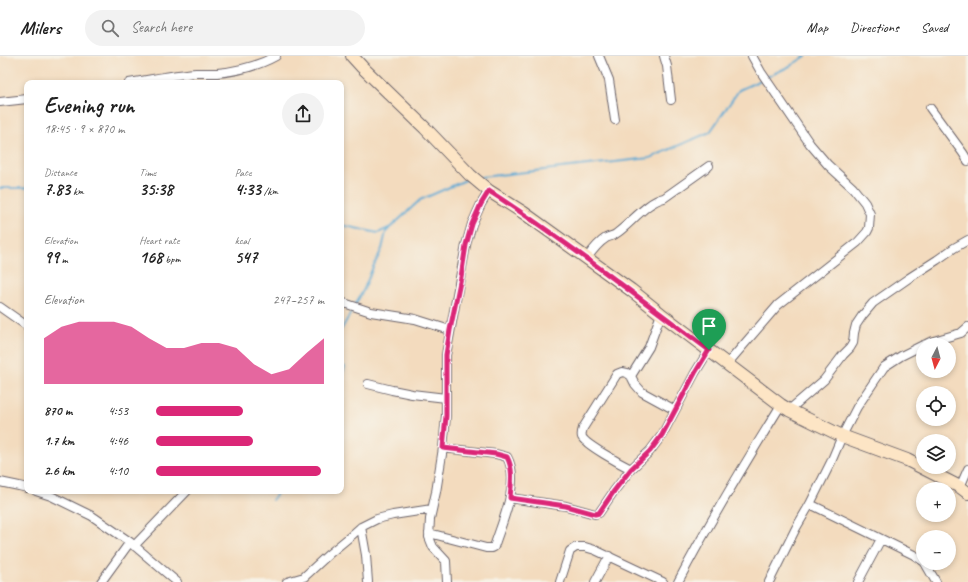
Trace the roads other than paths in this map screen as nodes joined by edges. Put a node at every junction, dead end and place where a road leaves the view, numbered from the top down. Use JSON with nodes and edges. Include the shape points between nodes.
{"nodes":[{"id":1,"x":276,"y":56,"type":"edge"},
{"id":2,"x":352,"y":56,"type":"edge"},
{"id":3,"x":599,"y":56,"type":"edge"},
{"id":4,"x":664,"y":56,"type":"edge"},
{"id":5,"x":752,"y":56,"type":"edge"},
{"id":6,"x":146,"y":80,"type":"edge"},
{"id":7,"x":24,"y":99,"type":"edge"},
{"id":8,"x":671,"y":100,"type":"dead end"},
{"id":9,"x":0,"y":102,"type":"edge"},
{"id":10,"x":930,"y":108,"type":"dead end"},
{"id":11,"x":615,"y":120,"type":"dead end"},
{"id":12,"x":968,"y":161,"type":"edge"},
{"id":13,"x":708,"y":166,"type":"dead end"},
{"id":14,"x":489,"y":191,"type":"junction"},
{"id":15,"x":968,"y":240,"type":"edge"},
{"id":16,"x":587,"y":258,"type":"junction"},
{"id":17,"x":344,"y":303,"type":"edge"},
{"id":18,"x":0,"y":307,"type":"edge"},
{"id":19,"x":661,"y":314,"type":"junction"},
{"id":20,"x":24,"y":324,"type":"edge"},
{"id":21,"x":968,"y":327,"type":"edge"},
{"id":22,"x":450,"y":330,"type":"junction"},
{"id":23,"x":944,"y":338,"type":"edge"},
{"id":24,"x":916,"y":348,"type":"edge"},
{"id":25,"x":709,"y":350,"type":"junction"},
{"id":26,"x":728,"y":364,"type":"junction"},
{"id":27,"x":631,"y":376,"type":"junction"},
{"id":28,"x":368,"y":384,"type":"dead end"},
{"id":29,"x":446,"y":398,"type":"junction"},
{"id":30,"x":785,"y":407,"type":"junction"},
{"id":31,"x":675,"y":410,"type":"junction"},
{"id":32,"x":842,"y":436,"type":"junction"},
{"id":33,"x":443,"y":448,"type":"junction"},
{"id":34,"x":631,"y":469,"type":"junction"},
{"id":35,"x":968,"y":469,"type":"edge"},
{"id":36,"x":0,"y":482,"type":"edge"},
{"id":37,"x":24,"y":487,"type":"edge"},
{"id":38,"x":964,"y":490,"type":"edge"},
{"id":39,"x":45,"y":494,"type":"edge"},
{"id":40,"x":185,"y":494,"type":"edge"},
{"id":41,"x":510,"y":498,"type":"junction"},
{"id":42,"x":810,"y":504,"type":"junction"},
{"id":43,"x":432,"y":509,"type":"junction"},
{"id":44,"x":361,"y":527,"type":"junction"},
{"id":45,"x":429,"y":533,"type":"junction"},
{"id":46,"x":881,"y":538,"type":"junction"},
{"id":47,"x":132,"y":544,"type":"junction"},
{"id":48,"x":609,"y":556,"type":"junction"},
{"id":49,"x":916,"y":556,"type":"edge"},
{"id":50,"x":929,"y":570,"type":"edge"},
{"id":51,"x":101,"y":582,"type":"edge"},
{"id":52,"x":177,"y":582,"type":"edge"},
{"id":53,"x":287,"y":582,"type":"edge"},
{"id":54,"x":368,"y":582,"type":"edge"},
{"id":55,"x":447,"y":582,"type":"edge"},
{"id":56,"x":560,"y":582,"type":"edge"},
{"id":57,"x":595,"y":582,"type":"edge"},
{"id":58,"x":663,"y":582,"type":"edge"},
{"id":59,"x":678,"y":582,"type":"edge"},
{"id":60,"x":769,"y":582,"type":"edge"},
{"id":61,"x":858,"y":582,"type":"edge"},
{"id":62,"x":936,"y":582,"type":"edge"}],
"edges":[{"from":1,"to":6,"type":"street","via":[[251,67],[233,71]]},
{"from":2,"to":14,"type":"main road"},
{"from":3,"to":11,"type":"street","via":[[609,80]]},
{"from":4,"to":8,"type":"street"},
{"from":5,"to":26,"type":"street","via":[[810,144],[865,203],[870,221],[863,237],[778,306]]},
{"from":7,"to":9,"type":"street"},
{"from":10,"to":12,"type":"street"},
{"from":13,"to":16,"type":"street","via":[[664,198],[658,199],[617,233],[605,239]]},
{"from":14,"to":16,"type":"main road"},
{"from":14,"to":22,"type":"street","via":[[475,217],[466,245]]},
{"from":15,"to":30,"type":"street","via":[[873,304],[856,325],[850,348],[824,380]]},
{"from":16,"to":19,"type":"main road"},
{"from":17,"to":22,"type":"street"},
{"from":18,"to":20,"type":"street"},
{"from":19,"to":25,"type":"main road"},
{"from":19,"to":27,"type":"street","via":[[649,347]]},
{"from":21,"to":23,"type":"street","via":[[961,333]]},
{"from":22,"to":29,"type":"street","via":[[446,355]]},
{"from":24,"to":32,"type":"street","via":[[884,367],[857,407]]},
{"from":25,"to":26,"type":"main road"},
{"from":25,"to":31,"type":"street"},
{"from":26,"to":30,"type":"main road"},
{"from":27,"to":31,"type":"street","via":[[642,392]]},
{"from":27,"to":34,"type":"street","via":[[622,372],[617,374],[581,433],[588,444]]},
{"from":28,"to":29,"type":"street","via":[[412,394]]},
{"from":29,"to":33,"type":"street"},
{"from":30,"to":32,"type":"main road"},
{"from":30,"to":59,"type":"street","via":[[737,476]]},
{"from":31,"to":34,"type":"street","via":[[662,435]]},
{"from":32,"to":38,"type":"main road","via":[[908,460]]},
{"from":32,"to":42,"type":"street"},
{"from":33,"to":41,"type":"street","via":[[507,457],[512,471]]},
{"from":33,"to":43,"type":"street"},
{"from":34,"to":41,"type":"street","via":[[599,513],[595,514],[566,506]]},
{"from":35,"to":38,"type":"street"},
{"from":36,"to":37,"type":"street"},
{"from":39,"to":47,"type":"street","via":[[92,516]]},
{"from":40,"to":47,"type":"street"},
{"from":41,"to":45,"type":"street","via":[[492,548]]},
{"from":42,"to":46,"type":"street"},
{"from":42,"to":60,"type":"street"},
{"from":43,"to":44,"type":"street","via":[[377,519]]},
{"from":43,"to":45,"type":"street"},
{"from":44,"to":53,"type":"street","via":[[304,576]]},
{"from":44,"to":54,"type":"street"},
{"from":45,"to":55,"type":"street","via":[[433,546],[446,561]]},
{"from":46,"to":49,"type":"street"},
{"from":46,"to":61,"type":"street"},
{"from":47,"to":51,"type":"street"},
{"from":47,"to":52,"type":"street"},
{"from":48,"to":56,"type":"street","via":[[585,546],[576,547],[570,551]]},
{"from":48,"to":57,"type":"street"},
{"from":48,"to":58,"type":"street"},
{"from":50,"to":62,"type":"street"}]}
